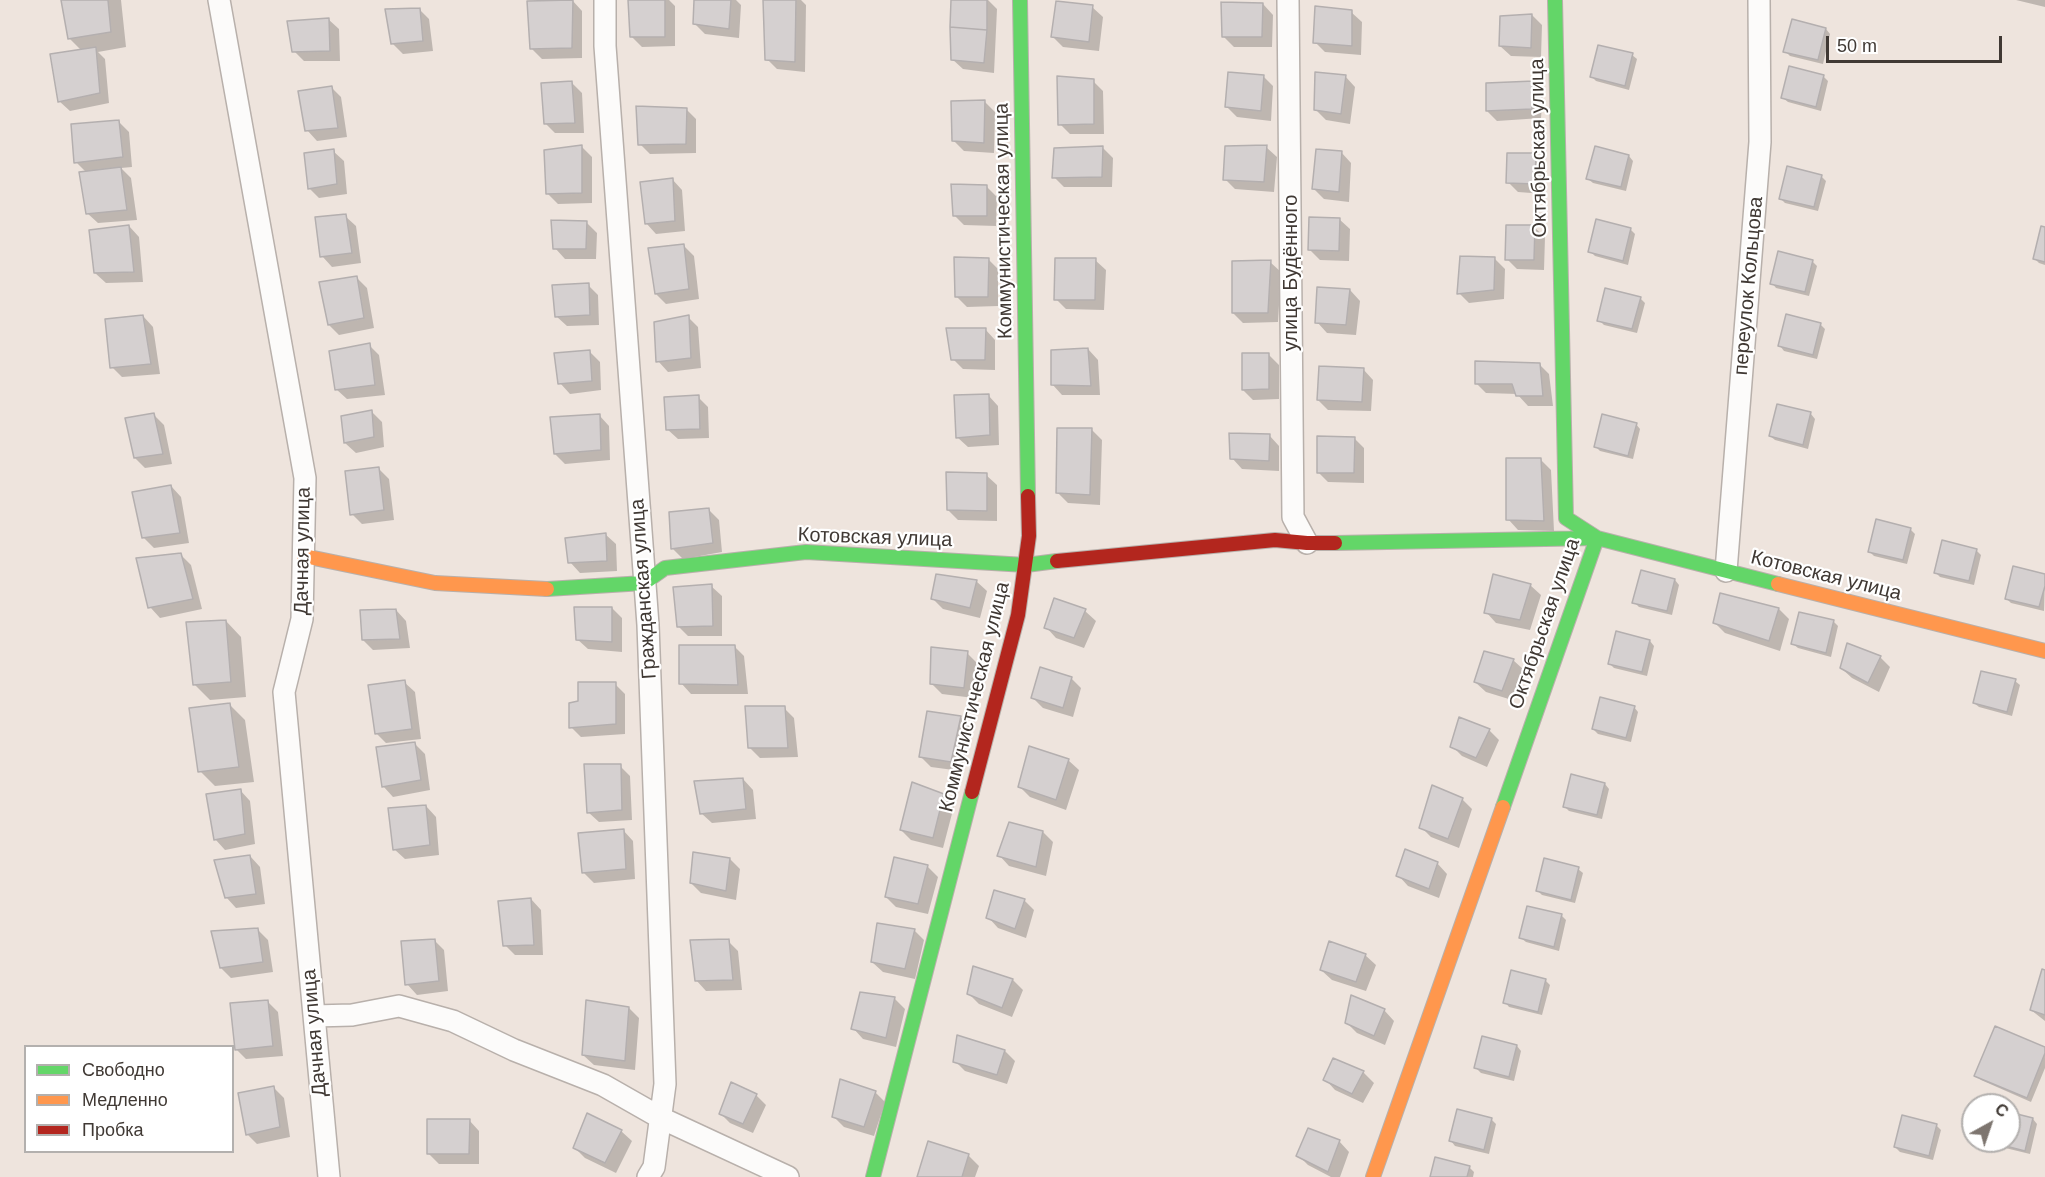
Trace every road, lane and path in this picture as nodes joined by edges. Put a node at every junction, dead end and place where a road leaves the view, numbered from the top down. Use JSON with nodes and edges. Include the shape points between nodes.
{"nodes":[{"id":1,"x":219,"y":0,"type":"edge"},
{"id":2,"x":605,"y":0,"type":"edge"},
{"id":3,"x":1020,"y":0,"type":"edge"},
{"id":4,"x":1288,"y":0,"type":"edge"},
{"id":5,"x":1555,"y":0,"type":"edge"},
{"id":6,"x":1759,"y":0,"type":"edge"},
{"id":7,"x":1598,"y":538,"type":"junction"},
{"id":8,"x":1307,"y":543,"type":"junction"},
{"id":9,"x":304,"y":556,"type":"junction"},
{"id":10,"x":1026,"y":565,"type":"junction"},
{"id":11,"x":1726,"y":571,"type":"junction"},
{"id":12,"x":644,"y":583,"type":"junction"},
{"id":13,"x":2045,"y":651,"type":"edge"},
{"id":14,"x":314,"y":1016,"type":"junction"},
{"id":15,"x":661,"y":1118,"type":"junction"},
{"id":16,"x":328,"y":1177,"type":"edge"},
{"id":17,"x":648,"y":1177,"type":"edge"},
{"id":18,"x":788,"y":1177,"type":"edge"},
{"id":19,"x":873,"y":1177,"type":"edge"},
{"id":20,"x":1373,"y":1177,"type":"edge"}],
"edges":[{"from":1,"to":9,"type":"street","name":"Дачная улица","via":[[305,478]]},
{"from":2,"to":12,"type":"street","name":"Гражданская улица","via":[[605,46]]},
{"from":3,"to":10,"type":"street","name":"Коммунистическая улица","via":[[1029,536]]},
{"from":4,"to":8,"type":"street","name":"улица Будённого","via":[[1293,517]]},
{"from":5,"to":7,"type":"street","name":"Октябрьская улица","via":[[1566,518]]},
{"from":6,"to":11,"type":"street","name":"переулок Кольцова","via":[[1760,142]]},
{"from":7,"to":8,"type":"street","name":"Котовская улица"},
{"from":7,"to":11,"type":"street","name":"Котовская улица"},
{"from":7,"to":20,"type":"street","name":"Октябрьская улица"},
{"from":8,"to":10,"type":"street","name":"Котовская улица","via":[[1275,540],[1083,556]]},
{"from":9,"to":12,"type":"street","name":"Котовская улица","via":[[435,583],[541,590]]},
{"from":9,"to":14,"type":"street","name":"Дачная улица","via":[[302,619],[284,692]]},
{"from":10,"to":12,"type":"street","name":"Котовская улица","via":[[806,552],[665,568]]},
{"from":10,"to":19,"type":"street","name":"Коммунистическая улица","via":[[1018,615]]},
{"from":11,"to":13,"type":"street","name":"Котовская улица"},
{"from":12,"to":15,"type":"street","name":"Гражданская улица","via":[[665,1083]]},
{"from":14,"to":15,"type":"street","via":[[399,1006],[453,1021],[603,1085]]},
{"from":14,"to":16,"type":"street","name":"Дачная улица"},
{"from":15,"to":17,"type":"street","name":"Гражданская улица","via":[[654,1167]]},
{"from":15,"to":18,"type":"street"}]}
